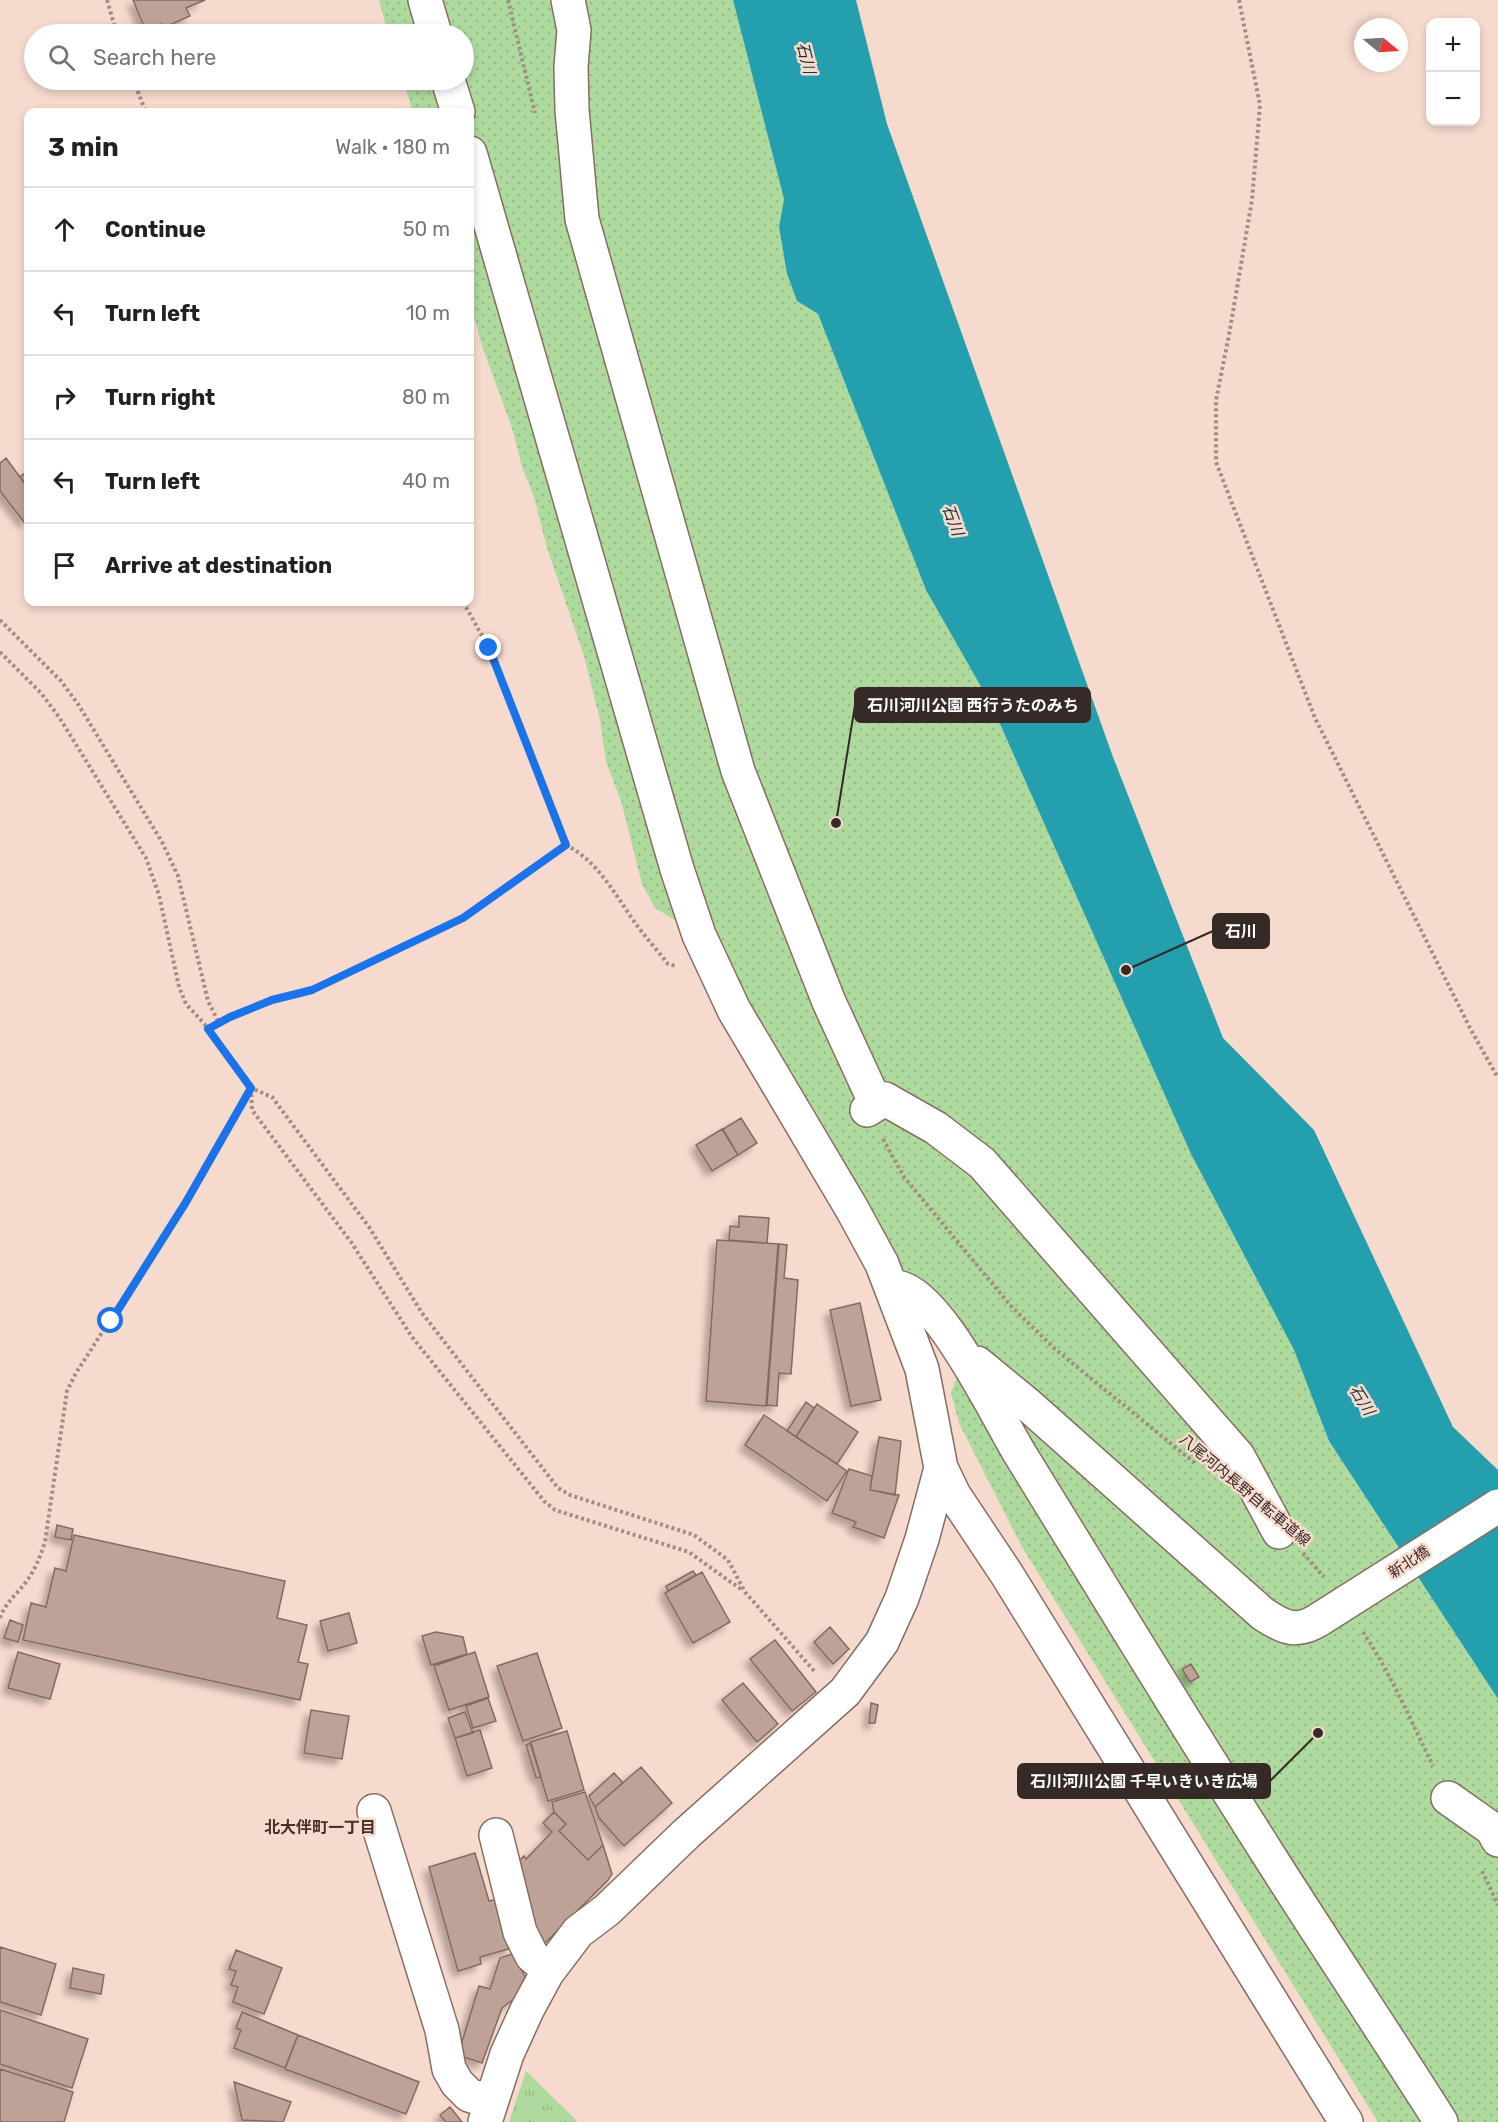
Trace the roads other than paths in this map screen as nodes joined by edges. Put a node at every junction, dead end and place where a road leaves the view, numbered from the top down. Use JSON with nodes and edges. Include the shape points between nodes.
{"nodes":[{"id":1,"x":425,"y":0,"type":"edge"},
{"id":2,"x":568,"y":0,"type":"edge"},
{"id":3,"x":432,"y":24,"type":"edge"},
{"id":4,"x":451,"y":90,"type":"edge"},
{"id":5,"x":457,"y":108,"type":"edge"},
{"id":6,"x":474,"y":167,"type":"edge"},
{"id":7,"x":891,"y":1287,"type":"junction"},
{"id":8,"x":962,"y":1350,"type":"junction"},
{"id":9,"x":941,"y":1468,"type":"junction"},
{"id":10,"x":1498,"y":1506,"type":"edge"},
{"id":11,"x":1279,"y":1532,"type":"road end"},
{"id":12,"x":1448,"y":1798,"type":"road end"},
{"id":13,"x":374,"y":1811,"type":"dead end"},
{"id":14,"x":496,"y":1835,"type":"dead end"},
{"id":15,"x":1498,"y":1840,"type":"edge"},
{"id":16,"x":549,"y":1970,"type":"junction"},
{"id":17,"x":488,"y":2112,"type":"edge"},
{"id":18,"x":1346,"y":2122,"type":"edge"},
{"id":19,"x":1441,"y":2122,"type":"edge"}],
"edges":[{"from":1,"to":3,"type":"street"},
{"from":2,"to":11,"type":"street","via":[[574,30],[572,110],[585,231],[738,771],[871,1107],[885,1099],[936,1128],[982,1163],[1238,1456]]},
{"from":4,"to":5,"type":"street"},
{"from":6,"to":7,"type":"street","via":[[699,935],[734,1010],[852,1209]]},
{"from":7,"to":8,"type":"street","via":[[910,1290]]},
{"from":7,"to":9,"type":"street","via":[[922,1369]]},
{"from":8,"to":10,"type":"street","name":"新北橋","bridge":true,"via":[[1263,1614],[1283,1627],[1296,1629],[1314,1623]]},
{"from":8,"to":19,"type":"street","via":[[1015,1446],[1248,1822]]},
{"from":9,"to":16,"type":"street","via":[[902,1598],[882,1642],[842,1696],[578,1932]]},
{"from":9,"to":18,"type":"street","via":[[954,1495]]},
{"from":12,"to":15,"type":"street","via":[[1492,1829]]},
{"from":13,"to":17,"type":"street","via":[[442,2030],[449,2070],[457,2084]]},
{"from":14,"to":16,"type":"street","via":[[519,1932],[532,1956]]},
{"from":16,"to":17,"type":"street","via":[[507,2054]]}]}
